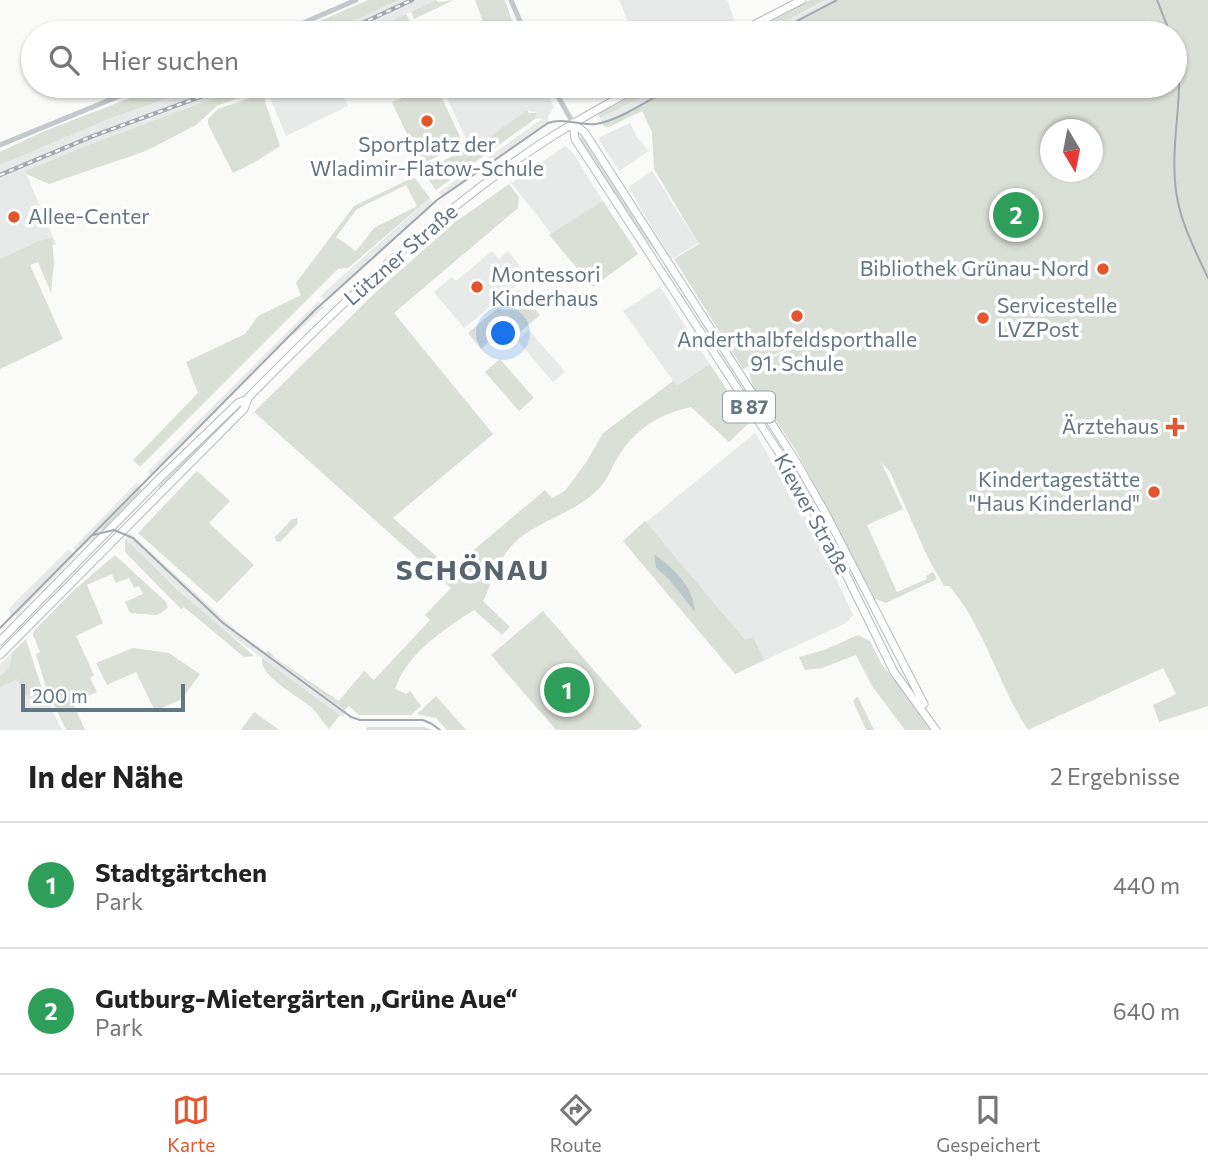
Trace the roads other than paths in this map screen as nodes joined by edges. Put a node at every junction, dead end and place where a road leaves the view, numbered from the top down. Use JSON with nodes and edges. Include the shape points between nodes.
{"nodes":[{"id":1,"x":356,"y":0,"type":"edge"},
{"id":2,"x":511,"y":0,"type":"edge"},
{"id":3,"x":802,"y":0,"type":"edge"},
{"id":4,"x":308,"y":21,"type":"edge"},
{"id":5,"x":520,"y":21,"type":"edge"},
{"id":6,"x":761,"y":21,"type":"edge"},
{"id":7,"x":115,"y":98,"type":"edge"},
{"id":8,"x":559,"y":98,"type":"edge"},
{"id":9,"x":618,"y":98,"type":"edge"},
{"id":10,"x":573,"y":123,"type":"junction"},
{"id":11,"x":0,"y":145,"type":"edge"},
{"id":12,"x":248,"y":398,"type":"junction"},
{"id":13,"x":0,"y":641,"type":"edge"},
{"id":14,"x":0,"y":655,"type":"edge"},
{"id":15,"x":936,"y":730,"type":"edge"}],
"edges":[{"from":1,"to":4,"type":"street"},
{"from":2,"to":5,"type":"street"},
{"from":3,"to":6,"type":"main road"},
{"from":7,"to":11,"type":"street"},
{"from":8,"to":10,"type":"street","name":"Kiewer Straße"},
{"from":9,"to":10,"type":"main road","name":"Lützner Straße"},
{"from":10,"to":12,"type":"main road","name":"Lützner Straße","via":[[449,212],[337,310]]},
{"from":10,"to":15,"type":"main road","name":"Kiewer Straße","number":"B 87","via":[[584,133],[797,463]]},
{"from":10,"to":15,"type":"main road","name":"Kiewer Straße","number":"B 87","via":[[575,139],[813,509],[894,672]]},
{"from":12,"to":13,"type":"main road","name":"Lützner Straße","via":[[160,478]]},
{"from":12,"to":14,"type":"main road","name":"Lützner Straße","via":[[229,424]]}]}
